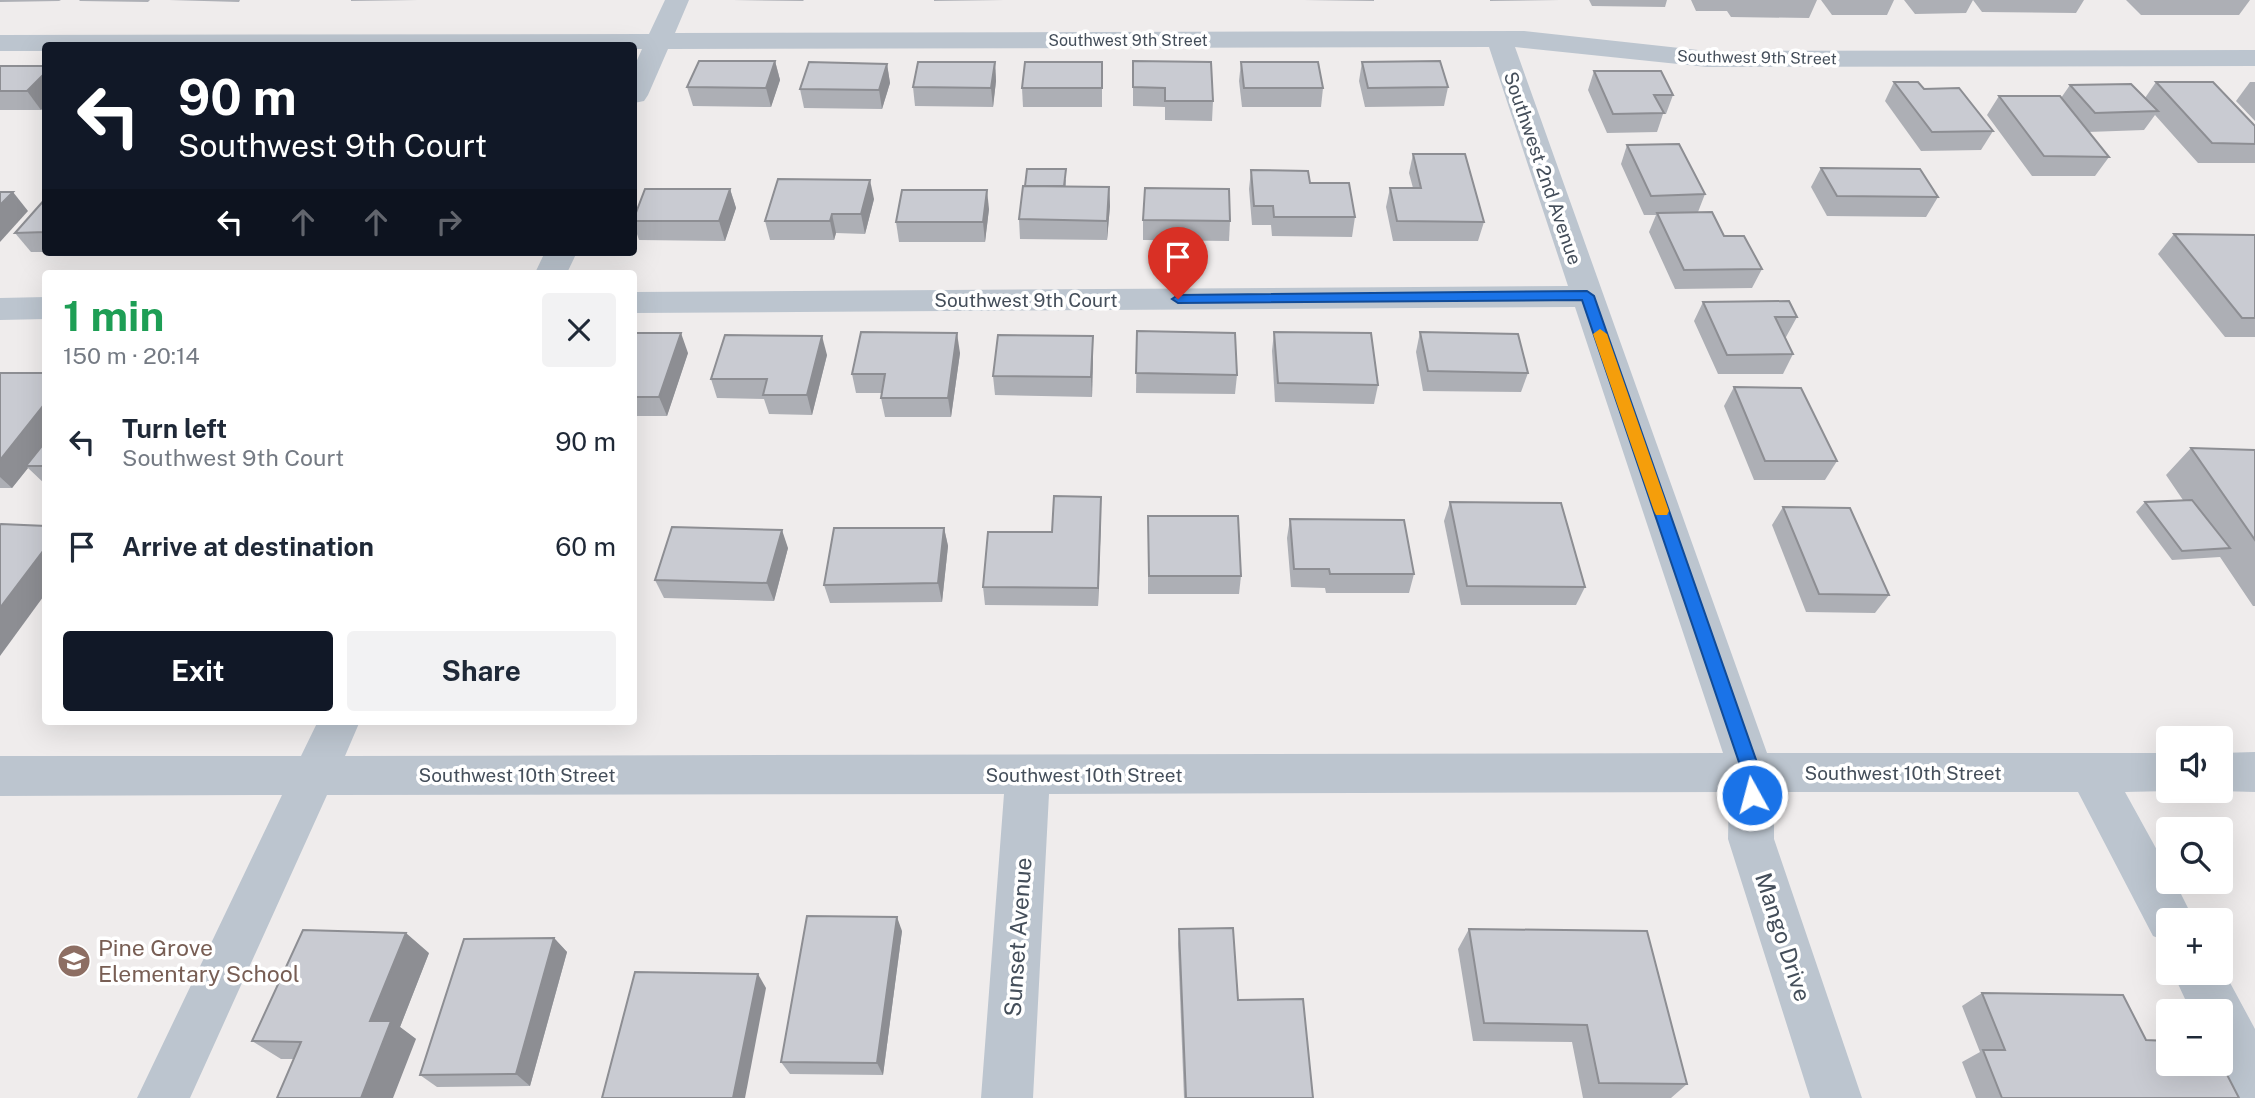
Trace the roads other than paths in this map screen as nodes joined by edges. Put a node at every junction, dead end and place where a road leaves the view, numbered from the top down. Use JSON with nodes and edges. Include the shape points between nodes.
{"nodes":[{"id":1,"x":677,"y":0,"type":"edge"},
{"id":2,"x":1499,"y":39,"type":"junction"},
{"id":3,"x":659,"y":41,"type":"junction"},
{"id":4,"x":330,"y":42,"type":"edge"},
{"id":5,"x":0,"y":43,"type":"edge"},
{"id":6,"x":42,"y":43,"type":"edge"},
{"id":7,"x":2255,"y":58,"type":"edge"},
{"id":8,"x":637,"y":89,"type":"edge"},
{"id":9,"x":1587,"y":296,"type":"junction"},
{"id":10,"x":637,"y":303,"type":"edge"},
{"id":11,"x":42,"y":308,"type":"edge"},
{"id":12,"x":0,"y":309,"type":"edge"},
{"id":13,"x":337,"y":725,"type":"edge"},
{"id":14,"x":2156,"y":772,"type":"edge"},
{"id":15,"x":2233,"y":772,"type":"edge"},
{"id":16,"x":2255,"y":772,"type":"edge"},
{"id":17,"x":2091,"y":773,"type":"junction"},
{"id":18,"x":314,"y":774,"type":"junction"},
{"id":19,"x":1752,"y":774,"type":"junction"},
{"id":20,"x":1028,"y":775,"type":"junction"},
{"id":21,"x":0,"y":776,"type":"edge"},
{"id":22,"x":2164,"y":908,"type":"edge"},
{"id":23,"x":2233,"y":1040,"type":"edge"},
{"id":24,"x":2255,"y":1081,"type":"edge"},
{"id":25,"x":163,"y":1098,"type":"edge"},
{"id":26,"x":1007,"y":1098,"type":"edge"},
{"id":27,"x":1836,"y":1098,"type":"edge"}],
"edges":[{"from":1,"to":3,"type":"street"},
{"from":2,"to":3,"type":"street","name":"Southwest 9th Street"},
{"from":2,"to":7,"type":"street","name":"Southwest 9th Street","via":[[1707,59]]},
{"from":2,"to":9,"type":"street","name":"Southwest 2nd Avenue"},
{"from":3,"to":4,"type":"street","name":"Southwest 9th Street"},
{"from":3,"to":8,"type":"street"},
{"from":5,"to":6,"type":"street","name":"Southwest 9th Street"},
{"from":9,"to":10,"type":"street","name":"Southwest 9th Court"},
{"from":9,"to":19,"type":"street","name":"Southwest 2nd Avenue"},
{"from":11,"to":12,"type":"street"},
{"from":13,"to":18,"type":"street"},
{"from":14,"to":17,"type":"street","name":"Southwest 10th Street"},
{"from":15,"to":16,"type":"street"},
{"from":17,"to":19,"type":"street","name":"Southwest 10th Street"},
{"from":17,"to":22,"type":"street"},
{"from":18,"to":20,"type":"street","name":"Southwest 10th Street"},
{"from":18,"to":21,"type":"street","name":"Southwest 10th Street"},
{"from":18,"to":25,"type":"street"},
{"from":19,"to":20,"type":"street","name":"Southwest 10th Street"},
{"from":19,"to":27,"type":"street","name":"Mango Drive","via":[[1751,839]]},
{"from":20,"to":26,"type":"street","name":"Sunset Avenue"},
{"from":23,"to":24,"type":"street"}]}
